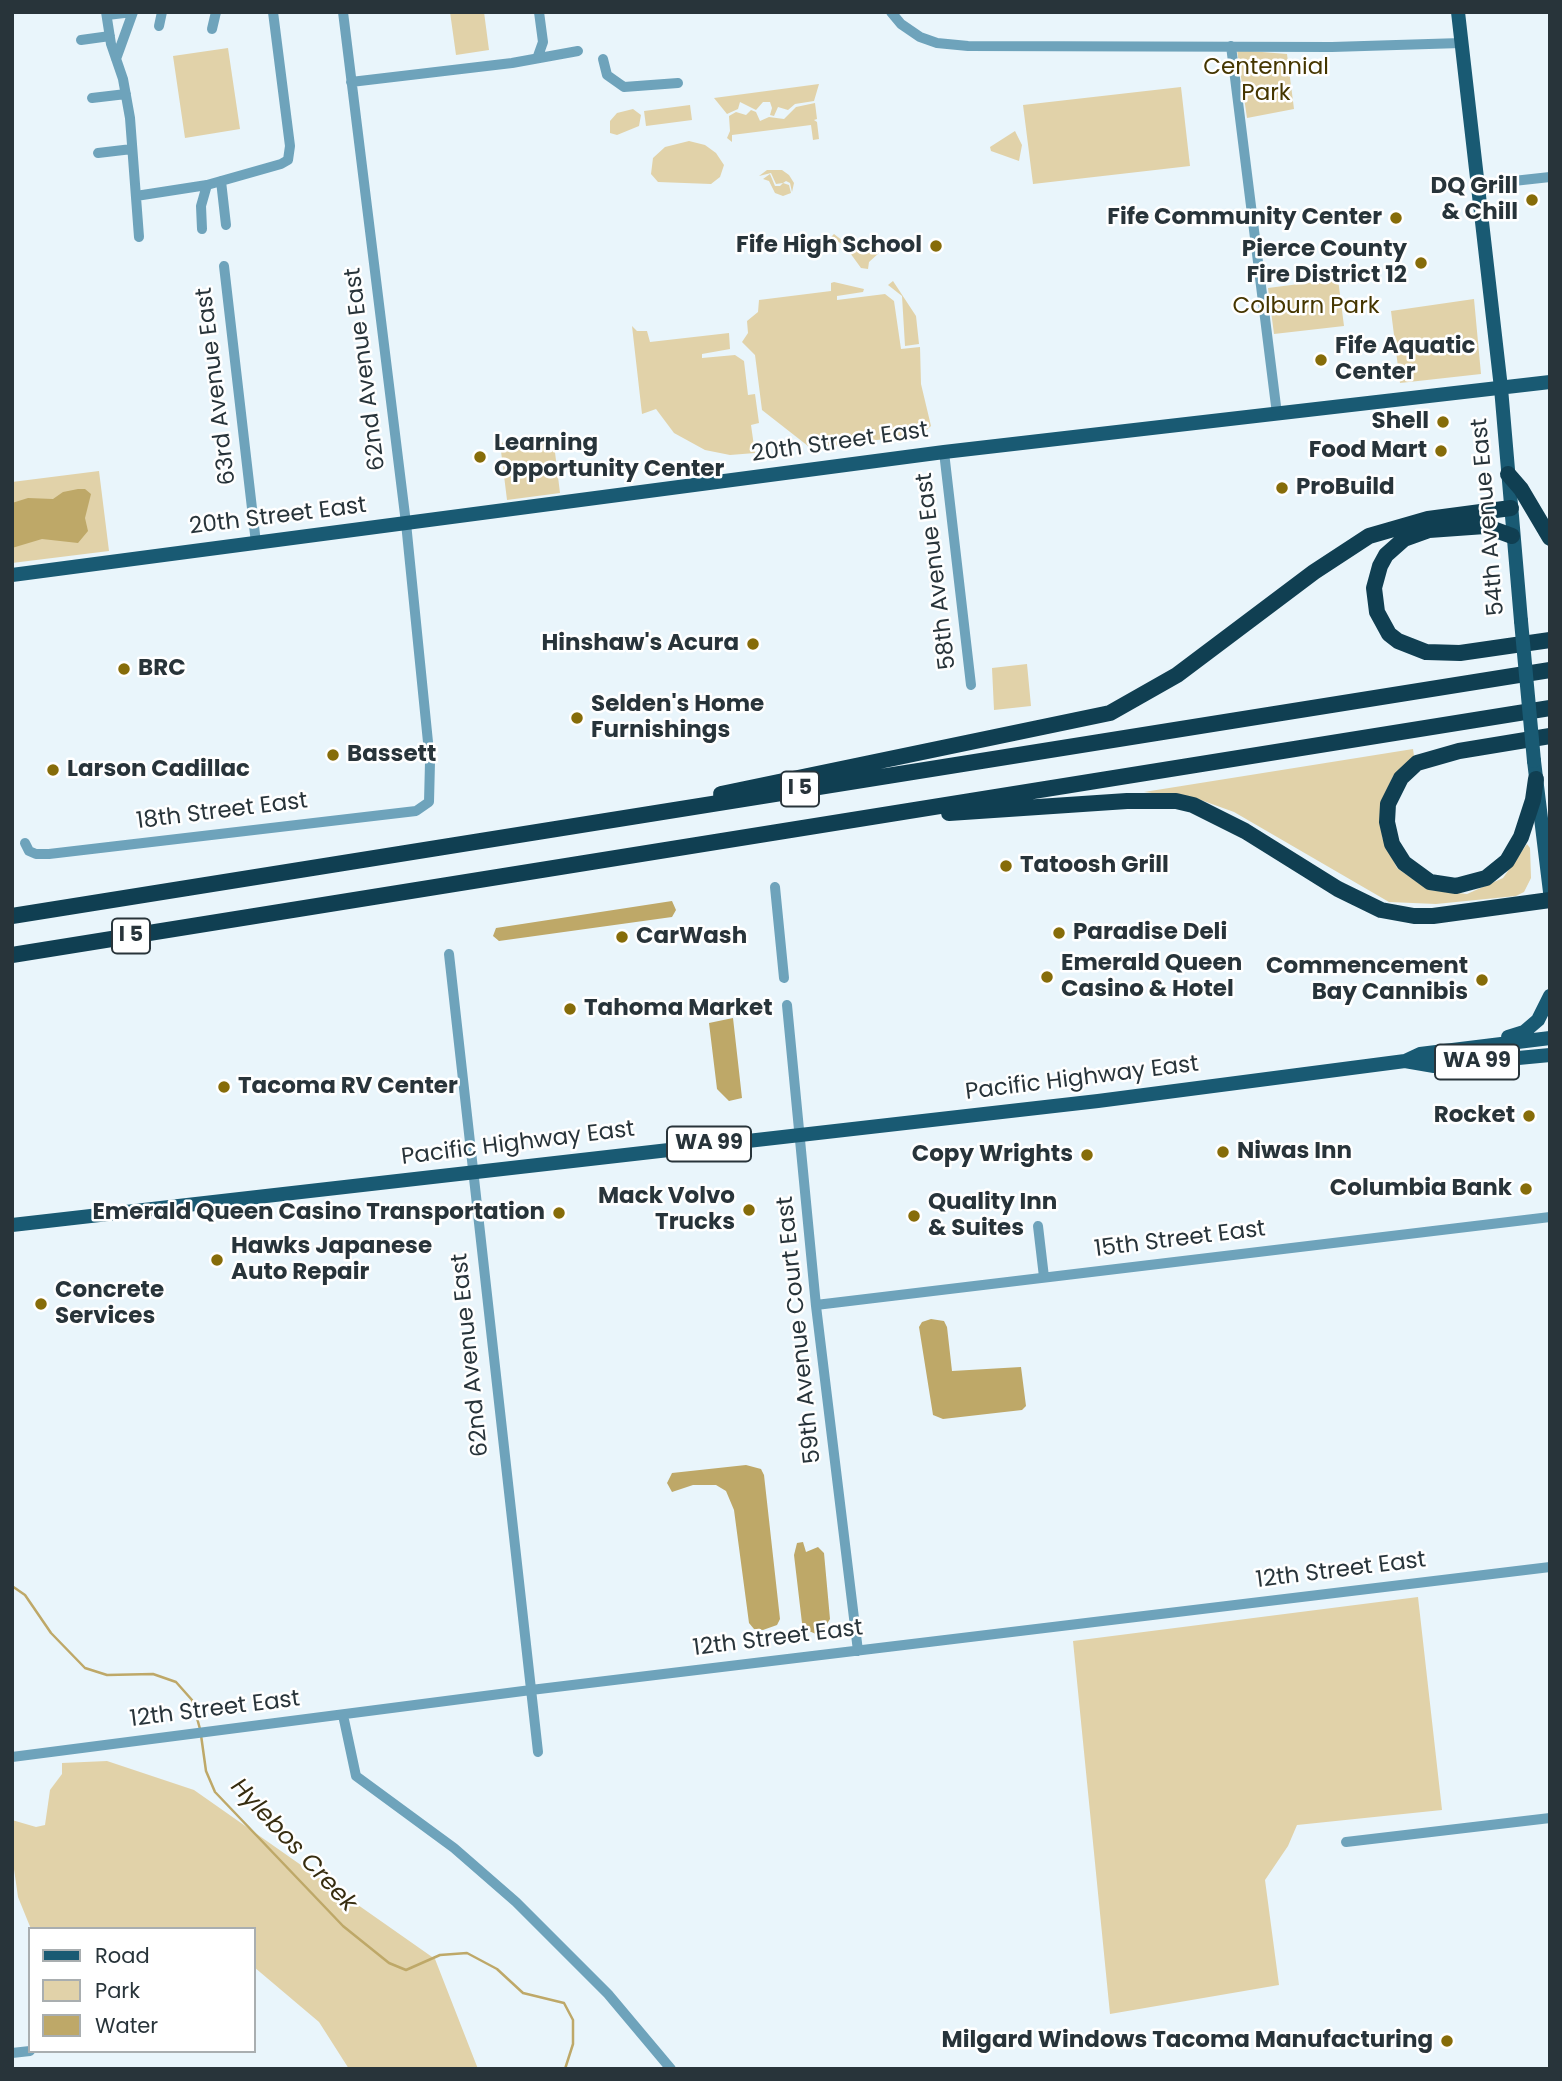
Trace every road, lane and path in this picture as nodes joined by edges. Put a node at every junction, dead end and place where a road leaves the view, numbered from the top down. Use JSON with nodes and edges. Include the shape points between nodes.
{"nodes":[{"id":1,"x":162,"y":12,"type":"edge"},
{"id":2,"x":216,"y":12,"type":"edge"},
{"id":3,"x":273,"y":12,"type":"edge"},
{"id":4,"x":343,"y":12,"type":"edge"},
{"id":5,"x":539,"y":12,"type":"edge"},
{"id":6,"x":891,"y":12,"type":"edge"},
{"id":7,"x":1458,"y":12,"type":"edge"},
{"id":8,"x":106,"y":14,"type":"edge"},
{"id":9,"x":159,"y":26,"type":"dead end"},
{"id":10,"x":212,"y":29,"type":"dead end"},
{"id":11,"x":110,"y":36,"type":"junction"},
{"id":12,"x":81,"y":40,"type":"dead end"},
{"id":13,"x":1461,"y":43,"type":"junction"},
{"id":14,"x":1231,"y":47,"type":"junction"},
{"id":15,"x":578,"y":51,"type":"dead end"},
{"id":16,"x":538,"y":56,"type":"junction"},
{"id":17,"x":116,"y":59,"type":"junction"},
{"id":18,"x":603,"y":59,"type":"dead end"},
{"id":19,"x":351,"y":82,"type":"junction"},
{"id":20,"x":678,"y":83,"type":"dead end"},
{"id":21,"x":126,"y":94,"type":"junction"},
{"id":22,"x":92,"y":98,"type":"dead end"},
{"id":23,"x":132,"y":149,"type":"junction"},
{"id":24,"x":98,"y":153,"type":"dead end"},
{"id":25,"x":1550,"y":177,"type":"edge"},
{"id":26,"x":221,"y":181,"type":"junction"},
{"id":27,"x":207,"y":185,"type":"junction"},
{"id":28,"x":1477,"y":185,"type":"junction"},
{"id":29,"x":136,"y":196,"type":"junction"},
{"id":30,"x":226,"y":225,"type":"dead end"},
{"id":31,"x":202,"y":229,"type":"dead end"},
{"id":32,"x":139,"y":237,"type":"dead end"},
{"id":33,"x":224,"y":266,"type":"dead end"},
{"id":34,"x":1550,"y":382,"type":"edge"},
{"id":35,"x":1501,"y":388,"type":"junction"},
{"id":36,"x":1277,"y":414,"type":"junction"},
{"id":37,"x":944,"y":452,"type":"junction"},
{"id":38,"x":1508,"y":474,"type":"junction"},
{"id":39,"x":1511,"y":508,"type":"junction"},
{"id":40,"x":406,"y":523,"type":"junction"},
{"id":41,"x":1512,"y":536,"type":"junction"},
{"id":42,"x":1550,"y":538,"type":"edge"},
{"id":43,"x":256,"y":543,"type":"junction"},
{"id":44,"x":12,"y":575,"type":"edge"},
{"id":45,"x":1550,"y":640,"type":"edge"},
{"id":46,"x":1550,"y":670,"type":"edge"},
{"id":47,"x":971,"y":685,"type":"dead end"},
{"id":48,"x":1550,"y":708,"type":"edge"},
{"id":49,"x":1550,"y":736,"type":"edge"},
{"id":50,"x":1536,"y":779,"type":"junction"},
{"id":51,"x":427,"y":805,"type":"joint"},
{"id":52,"x":669,"y":810,"type":"junction"},
{"id":53,"x":789,"y":829,"type":"junction"},
{"id":54,"x":25,"y":843,"type":"dead end"},
{"id":55,"x":775,"y":887,"type":"dead end"},
{"id":56,"x":1550,"y":892,"type":"edge"},
{"id":57,"x":1550,"y":900,"type":"edge"},
{"id":58,"x":12,"y":916,"type":"edge"},
{"id":59,"x":449,"y":954,"type":"dead end"},
{"id":60,"x":12,"y":955,"type":"edge"},
{"id":61,"x":784,"y":978,"type":"dead end"},
{"id":62,"x":1550,"y":996,"type":"edge"},
{"id":63,"x":787,"y":1005,"type":"dead end"},
{"id":64,"x":1550,"y":1038,"type":"edge"},
{"id":65,"x":1483,"y":1046,"type":"junction"},
{"id":66,"x":1550,"y":1055,"type":"edge"},
{"id":67,"x":1405,"y":1061,"type":"junction"},
{"id":68,"x":802,"y":1133,"type":"junction"},
{"id":69,"x":474,"y":1171,"type":"junction"},
{"id":70,"x":1550,"y":1217,"type":"edge"},
{"id":71,"x":12,"y":1225,"type":"edge"},
{"id":72,"x":1038,"y":1226,"type":"dead end"},
{"id":73,"x":1044,"y":1277,"type":"junction"},
{"id":74,"x":816,"y":1305,"type":"junction"},
{"id":75,"x":1550,"y":1567,"type":"edge"},
{"id":76,"x":858,"y":1651,"type":"junction"},
{"id":77,"x":531,"y":1690,"type":"junction"},
{"id":78,"x":343,"y":1715,"type":"junction"},
{"id":79,"x":538,"y":1752,"type":"dead end"},
{"id":80,"x":12,"y":1758,"type":"edge"},
{"id":81,"x":1550,"y":1818,"type":"edge"},
{"id":82,"x":1346,"y":1842,"type":"dead end"},
{"id":83,"x":671,"y":2069,"type":"edge"}],
"edges":[{"from":1,"to":9,"type":"street"},
{"from":2,"to":10,"type":"street"},
{"from":3,"to":26,"type":"street","via":[[290,155],[281,164]]},
{"from":4,"to":19,"type":"street","name":"62nd Avenue East"},
{"from":5,"to":16,"type":"street","via":[[543,42]]},
{"from":6,"to":14,"type":"street","via":[[908,30],[937,43]]},
{"from":7,"to":13,"type":"main road","name":"54th Avenue East"},
{"from":8,"to":11,"type":"street"},
{"from":8,"to":17,"type":"street","via":[[133,12]]},
{"from":11,"to":12,"type":"street"},
{"from":11,"to":17,"type":"street"},
{"from":13,"to":14,"type":"street"},
{"from":13,"to":28,"type":"main road","name":"54th Avenue East"},
{"from":14,"to":36,"type":"street"},
{"from":15,"to":16,"type":"street"},
{"from":16,"to":19,"type":"street"},
{"from":17,"to":21,"type":"street"},
{"from":18,"to":20,"type":"street","via":[[607,75],[624,87]]},
{"from":19,"to":40,"type":"street","name":"62nd Avenue East"},
{"from":21,"to":22,"type":"street"},
{"from":21,"to":23,"type":"street"},
{"from":23,"to":24,"type":"street"},
{"from":23,"to":29,"type":"street"},
{"from":25,"to":28,"type":"street"},
{"from":26,"to":27,"type":"street"},
{"from":26,"to":30,"type":"street"},
{"from":27,"to":29,"type":"street"},
{"from":27,"to":31,"type":"street","via":[[201,206]]},
{"from":28,"to":35,"type":"main road","name":"54th Avenue East"},
{"from":29,"to":32,"type":"street"},
{"from":33,"to":43,"type":"street","name":"63rd Avenue East"},
{"from":34,"to":35,"type":"main road","name":"20th Street East"},
{"from":35,"to":36,"type":"main road","name":"20th Street East"},
{"from":35,"to":38,"type":"main road","name":"54th Avenue East"},
{"from":36,"to":37,"type":"main road","name":"20th Street East"},
{"from":37,"to":40,"type":"main road","name":"20th Street East"},
{"from":37,"to":47,"type":"street","name":"58th Avenue East"},
{"from":38,"to":39,"type":"main road","name":"54th Avenue East"},
{"from":38,"to":42,"type":"highway"},
{"from":39,"to":41,"type":"main road","name":"54th Avenue East"},
{"from":39,"to":52,"type":"highway","via":[[1428,519],[1370,536],[1314,572],[1177,676],[1110,713],[744,787]]},
{"from":40,"to":43,"type":"main road","name":"20th Street East"},
{"from":40,"to":51,"type":"street","name":"62nd Avenue East","via":[[431,778]]},
{"from":41,"to":45,"type":"highway","via":[[1485,526],[1429,530],[1404,539],[1387,555],[1376,576],[1377,612],[1389,634],[1426,652],[1460,653]]},
{"from":41,"to":50,"type":"main road","name":"54th Avenue East","bridge":true},
{"from":43,"to":44,"type":"main road","name":"20th Street East"},
{"from":46,"to":52,"type":"highway","number":"I 5"},
{"from":48,"to":53,"type":"highway","number":"I 5"},
{"from":49,"to":50,"type":"highway","via":[[1459,751],[1418,763],[1401,778],[1388,804],[1392,844],[1404,863],[1430,882],[1456,886],[1486,878],[1507,861],[1521,837]]},
{"from":50,"to":56,"type":"main road","name":"54th Avenue East"},
{"from":51,"to":54,"type":"street","name":"18th Street East","via":[[416,811],[49,854],[29,851]]},
{"from":52,"to":58,"type":"highway","number":"I 5"},
{"from":53,"to":57,"type":"highway","via":[[1000,808],[1176,801],[1230,822],[1338,889],[1381,910],[1433,916]]},
{"from":53,"to":60,"type":"highway","number":"I 5"},
{"from":55,"to":61,"type":"street"},
{"from":59,"to":69,"type":"street","name":"62nd Avenue East"},
{"from":62,"to":65,"type":"main road","via":[[1538,1020],[1524,1032]]},
{"from":63,"to":68,"type":"street","name":"59th Avenue Court East"},
{"from":64,"to":65,"type":"main road","name":"Pacific Highway East","number":"WA 99"},
{"from":65,"to":67,"type":"main road","name":"Pacific Highway East","number":"WA 99","via":[[1420,1054]]},
{"from":66,"to":67,"type":"main road","name":"Pacific Highway East","number":"WA 99","via":[[1434,1066]]},
{"from":67,"to":68,"type":"main road","name":"Pacific Highway East","number":"WA 99"},
{"from":68,"to":69,"type":"main road","name":"Pacific Highway East","number":"WA 99"},
{"from":68,"to":74,"type":"street","name":"59th Avenue Court East"},
{"from":69,"to":71,"type":"main road","name":"Pacific Highway East","number":"WA 99"},
{"from":69,"to":77,"type":"street","name":"62nd Avenue East"},
{"from":70,"to":73,"type":"street","name":"15th Street East"},
{"from":72,"to":73,"type":"street"},
{"from":73,"to":74,"type":"street","name":"15th Street East"},
{"from":74,"to":76,"type":"street","name":"59th Avenue Court East"},
{"from":75,"to":76,"type":"street","name":"12th Street East"},
{"from":76,"to":77,"type":"street","name":"12th Street East"},
{"from":77,"to":78,"type":"street","name":"12th Street East"},
{"from":77,"to":79,"type":"street","name":"62nd Avenue East"},
{"from":78,"to":80,"type":"street","name":"12th Street East"},
{"from":78,"to":83,"type":"street","via":[[356,1776],[454,1848],[516,1902],[593,1978]]},
{"from":81,"to":82,"type":"street"}]}
